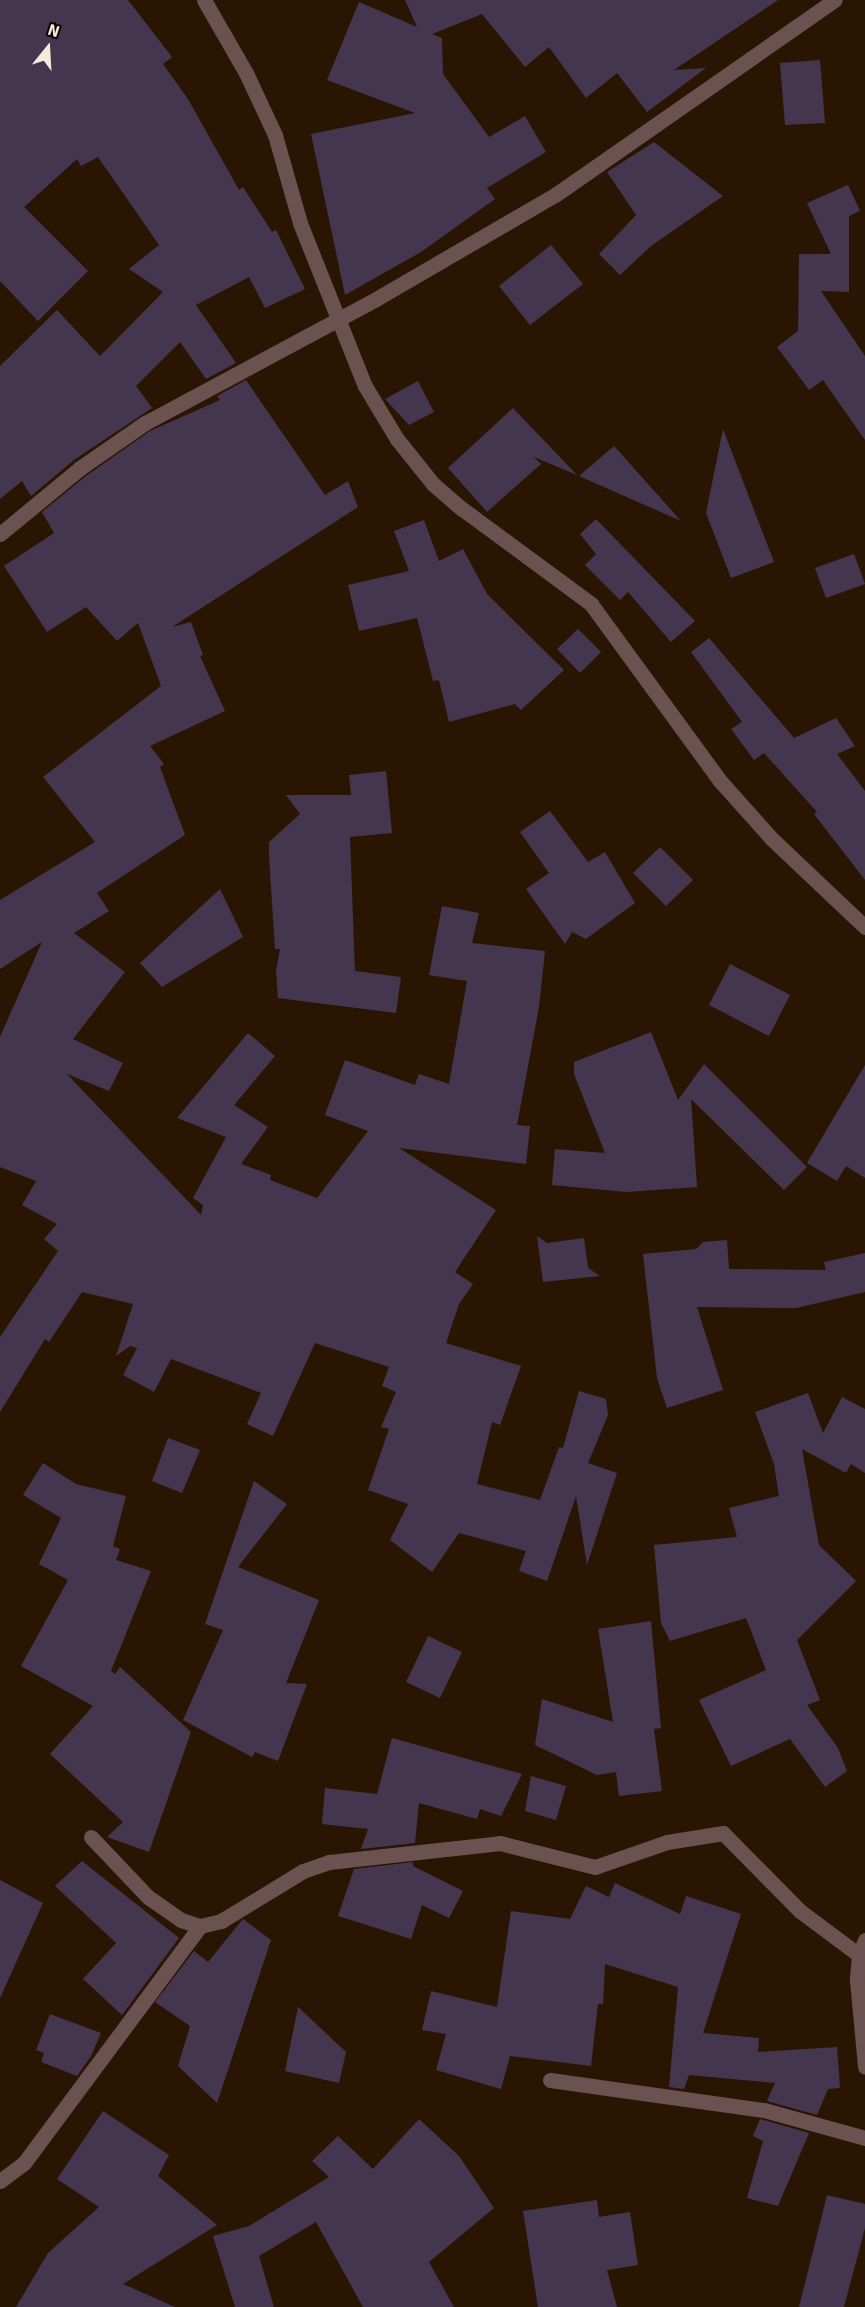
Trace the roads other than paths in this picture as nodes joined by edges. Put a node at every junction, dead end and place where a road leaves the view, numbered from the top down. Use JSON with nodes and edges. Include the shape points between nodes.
{"nodes":[{"id":1,"x":204,"y":0,"type":"edge"},
{"id":2,"x":835,"y":0,"type":"edge"},
{"id":3,"x":338,"y":317,"type":"junction"},
{"id":4,"x":0,"y":534,"type":"edge"},
{"id":5,"x":865,"y":927,"type":"edge"},
{"id":6,"x":92,"y":1837,"type":"dead end"},
{"id":7,"x":200,"y":1926,"type":"junction"},
{"id":8,"x":865,"y":1940,"type":"edge"},
{"id":9,"x":859,"y":1955,"type":"junction"},
{"id":10,"x":865,"y":2067,"type":"edge"},
{"id":11,"x":550,"y":2080,"type":"dead end"},
{"id":12,"x":865,"y":2138,"type":"edge"},
{"id":13,"x":0,"y":2181,"type":"edge"}],
"edges":[{"from":1,"to":3,"type":"street","via":[[246,73],[275,135],[300,223]]},
{"from":2,"to":3,"type":"street","via":[[555,195]]},
{"from":3,"to":4,"type":"street","via":[[145,423],[80,468]]},
{"from":3,"to":5,"type":"street","via":[[365,386],[397,439],[434,484],[591,604],[721,782],[772,839]]},
{"from":6,"to":7,"type":"street","via":[[148,1897],[181,1920]]},
{"from":7,"to":9,"type":"street","via":[[221,1921],[303,1870],[328,1862],[500,1843],[595,1868],[667,1842],[712,1833],[732,1838],[756,1870],[800,1911]]},
{"from":7,"to":13,"type":"street","via":[[24,2163]]},
{"from":8,"to":9,"type":"street"},
{"from":9,"to":10,"type":"street","via":[[857,2008]]},
{"from":11,"to":12,"type":"street","via":[[764,2110]]}]}
